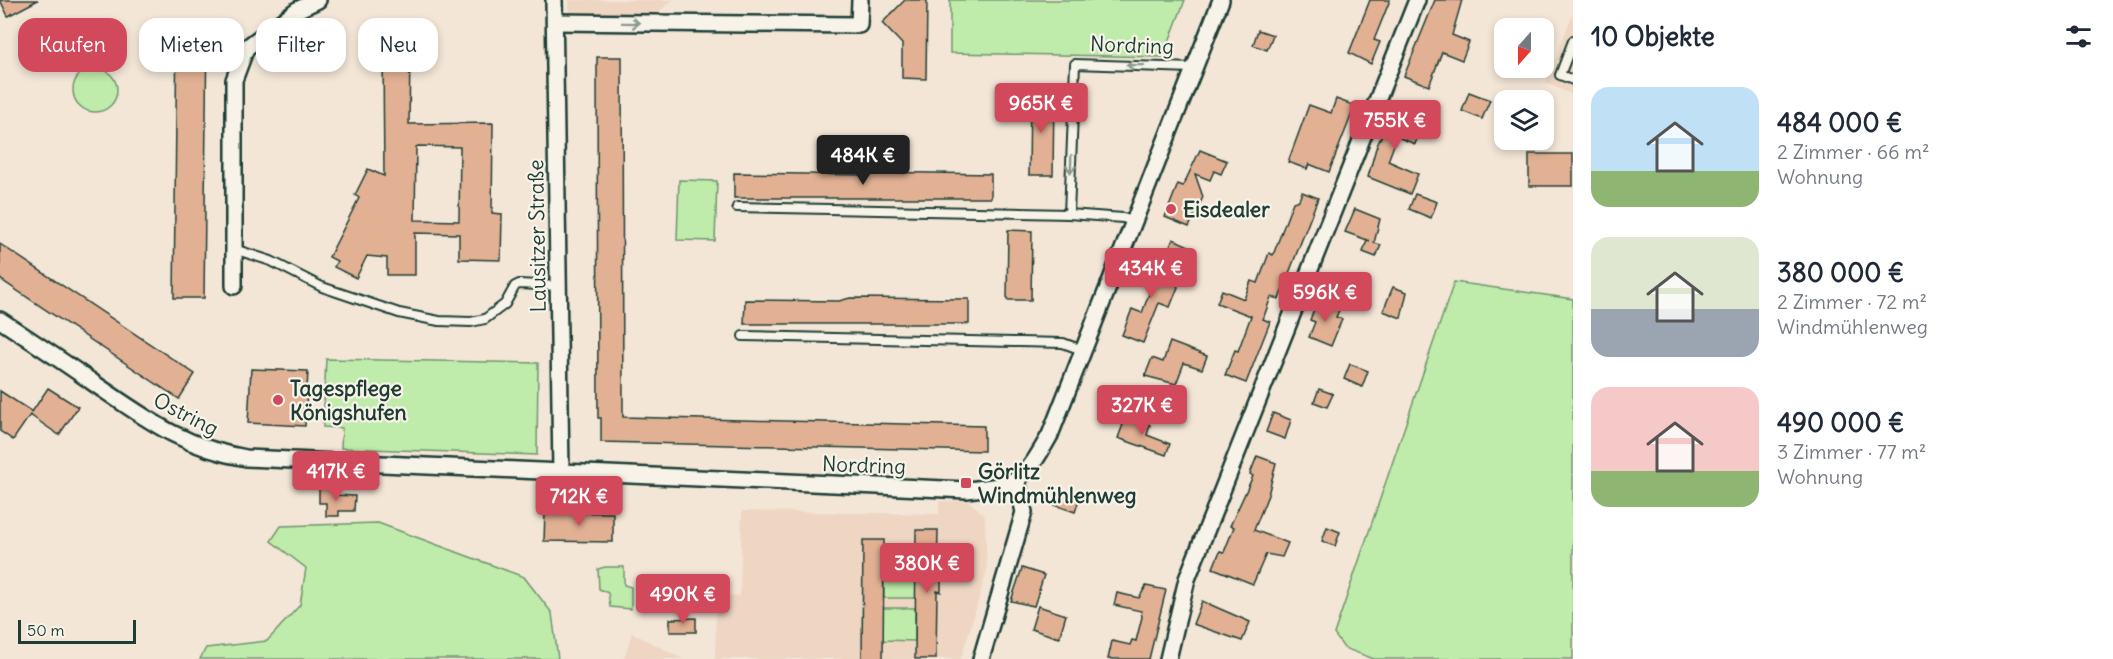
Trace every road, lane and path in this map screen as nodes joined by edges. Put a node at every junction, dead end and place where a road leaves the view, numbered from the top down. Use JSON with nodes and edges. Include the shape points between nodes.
{"nodes":[{"id":1,"x":318,"y":0,"type":"edge"},
{"id":2,"x":554,"y":0,"type":"edge"},
{"id":3,"x":860,"y":0,"type":"edge"},
{"id":4,"x":1221,"y":0,"type":"edge"},
{"id":5,"x":1417,"y":0,"type":"edge"},
{"id":6,"x":555,"y":22,"type":"junction"},
{"id":7,"x":1573,"y":41,"type":"edge"},
{"id":8,"x":1193,"y":68,"type":"junction"},
{"id":9,"x":1573,"y":80,"type":"edge"},
{"id":10,"x":737,"y":207,"type":"dead end"},
{"id":11,"x":1070,"y":214,"type":"junction"},
{"id":12,"x":1132,"y":221,"type":"junction"},
{"id":13,"x":234,"y":249,"type":"junction"},
{"id":14,"x":234,"y":286,"type":"dead end"},
{"id":15,"x":558,"y":286,"type":"junction"},
{"id":16,"x":0,"y":320,"type":"edge"},
{"id":17,"x":743,"y":336,"type":"dead end"},
{"id":18,"x":1082,"y":350,"type":"junction"},
{"id":19,"x":561,"y":472,"type":"junction"},
{"id":20,"x":1017,"y":481,"type":"junction"},
{"id":21,"x":981,"y":659,"type":"edge"},
{"id":22,"x":1168,"y":659,"type":"edge"}],
"edges":[{"from":1,"to":13,"type":"street","via":[[297,10],[246,48],[234,80]]},
{"from":2,"to":6,"type":"street","name":"Lausitzer Straße"},
{"from":6,"to":3,"type":"street","one_way":true,"via":[[859,25]]},
{"from":4,"to":8,"type":"street","name":"Nordring"},
{"from":5,"to":22,"type":"street","via":[[1188,579]]},
{"from":6,"to":15,"type":"street","name":"Lausitzer Straße"},
{"from":7,"to":9,"type":"lane","via":[[1560,75]]},
{"from":8,"to":11,"type":"lane","name":"Nordring","one_way":true,"via":[[1075,64]]},
{"from":8,"to":12,"type":"street","name":"Nordring"},
{"from":10,"to":11,"type":"lane"},
{"from":11,"to":12,"type":"lane"},
{"from":12,"to":18,"type":"street","name":"Nordring"},
{"from":13,"to":14,"type":"street"},
{"from":13,"to":15,"type":"lane","via":[[271,261],[322,287],[399,313],[439,321],[485,320],[496,314],[519,284]]},
{"from":15,"to":19,"type":"street","name":"Lausitzer Straße"},
{"from":16,"to":19,"type":"street","name":"Ostring","via":[[143,417],[180,439],[215,453],[246,458]]},
{"from":17,"to":18,"type":"lane","via":[[1063,343]]},
{"from":18,"to":20,"type":"street","name":"Nordring","via":[[1050,435],[1036,460]]},
{"from":19,"to":20,"type":"street","name":"Nordring","via":[[967,490]]},
{"from":20,"to":21,"type":"street","via":[[1024,512]]}]}
